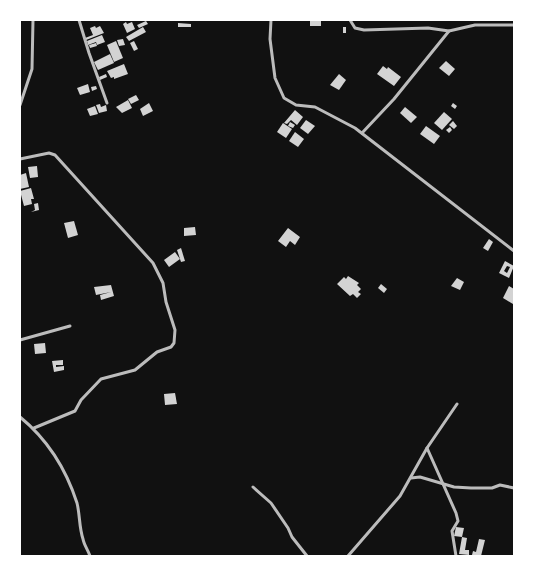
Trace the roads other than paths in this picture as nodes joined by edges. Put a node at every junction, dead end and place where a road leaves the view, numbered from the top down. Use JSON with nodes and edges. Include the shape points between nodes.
{"nodes":[{"id":1,"x":33,"y":20,"type":"edge"},
{"id":2,"x":79,"y":20,"type":"edge"},
{"id":3,"x":271,"y":20,"type":"edge"},
{"id":4,"x":350,"y":20,"type":"edge"},
{"id":5,"x":514,"y":25,"type":"edge"},
{"id":6,"x":449,"y":31,"type":"junction"},
{"id":7,"x":107,"y":103,"type":"dead end"},
{"id":8,"x":21,"y":104,"type":"edge"},
{"id":9,"x":362,"y":133,"type":"junction"},
{"id":10,"x":20,"y":159,"type":"edge"},
{"id":11,"x":514,"y":251,"type":"edge"},
{"id":12,"x":70,"y":326,"type":"dead end"},
{"id":13,"x":20,"y":340,"type":"edge"},
{"id":14,"x":457,"y":404,"type":"dead end"},
{"id":15,"x":20,"y":417,"type":"edge"},
{"id":16,"x":34,"y":428,"type":"junction"},
{"id":17,"x":427,"y":448,"type":"junction"},
{"id":18,"x":411,"y":478,"type":"junction"},
{"id":19,"x":442,"y":482,"type":"junction"},
{"id":20,"x":253,"y":486,"type":"dead end"},
{"id":21,"x":514,"y":488,"type":"edge"},
{"id":22,"x":90,"y":556,"type":"edge"},
{"id":23,"x":307,"y":556,"type":"edge"},
{"id":24,"x":348,"y":556,"type":"edge"},
{"id":25,"x":456,"y":556,"type":"edge"}],
"edges":[{"from":1,"to":8,"type":"street","via":[[32,69]]},
{"from":2,"to":7,"type":"street"},
{"from":3,"to":9,"type":"street","via":[[270,39],[275,78],[284,98],[296,105],[315,107]]},
{"from":4,"to":6,"type":"street","via":[[356,28],[364,30],[428,28]]},
{"from":5,"to":6,"type":"street","via":[[475,25]]},
{"from":6,"to":9,"type":"street","via":[[394,99]]},
{"from":9,"to":11,"type":"street"},
{"from":10,"to":16,"type":"street","via":[[56,154],[153,263],[163,283],[166,302],[176,330],[171,347],[157,352],[135,370],[101,379],[81,400],[75,411]]},
{"from":12,"to":13,"type":"street"},
{"from":14,"to":17,"type":"street"},
{"from":15,"to":16,"type":"street"},
{"from":16,"to":22,"type":"street","via":[[63,470],[77,504],[82,537]]},
{"from":17,"to":18,"type":"street"},
{"from":17,"to":19,"type":"street"},
{"from":18,"to":19,"type":"street","via":[[420,477]]},
{"from":18,"to":24,"type":"street","via":[[400,496]]},
{"from":19,"to":21,"type":"street","via":[[471,488],[492,488],[500,485]]},
{"from":19,"to":25,"type":"street","via":[[458,521],[452,531]]},
{"from":20,"to":23,"type":"street","via":[[271,502]]}]}
